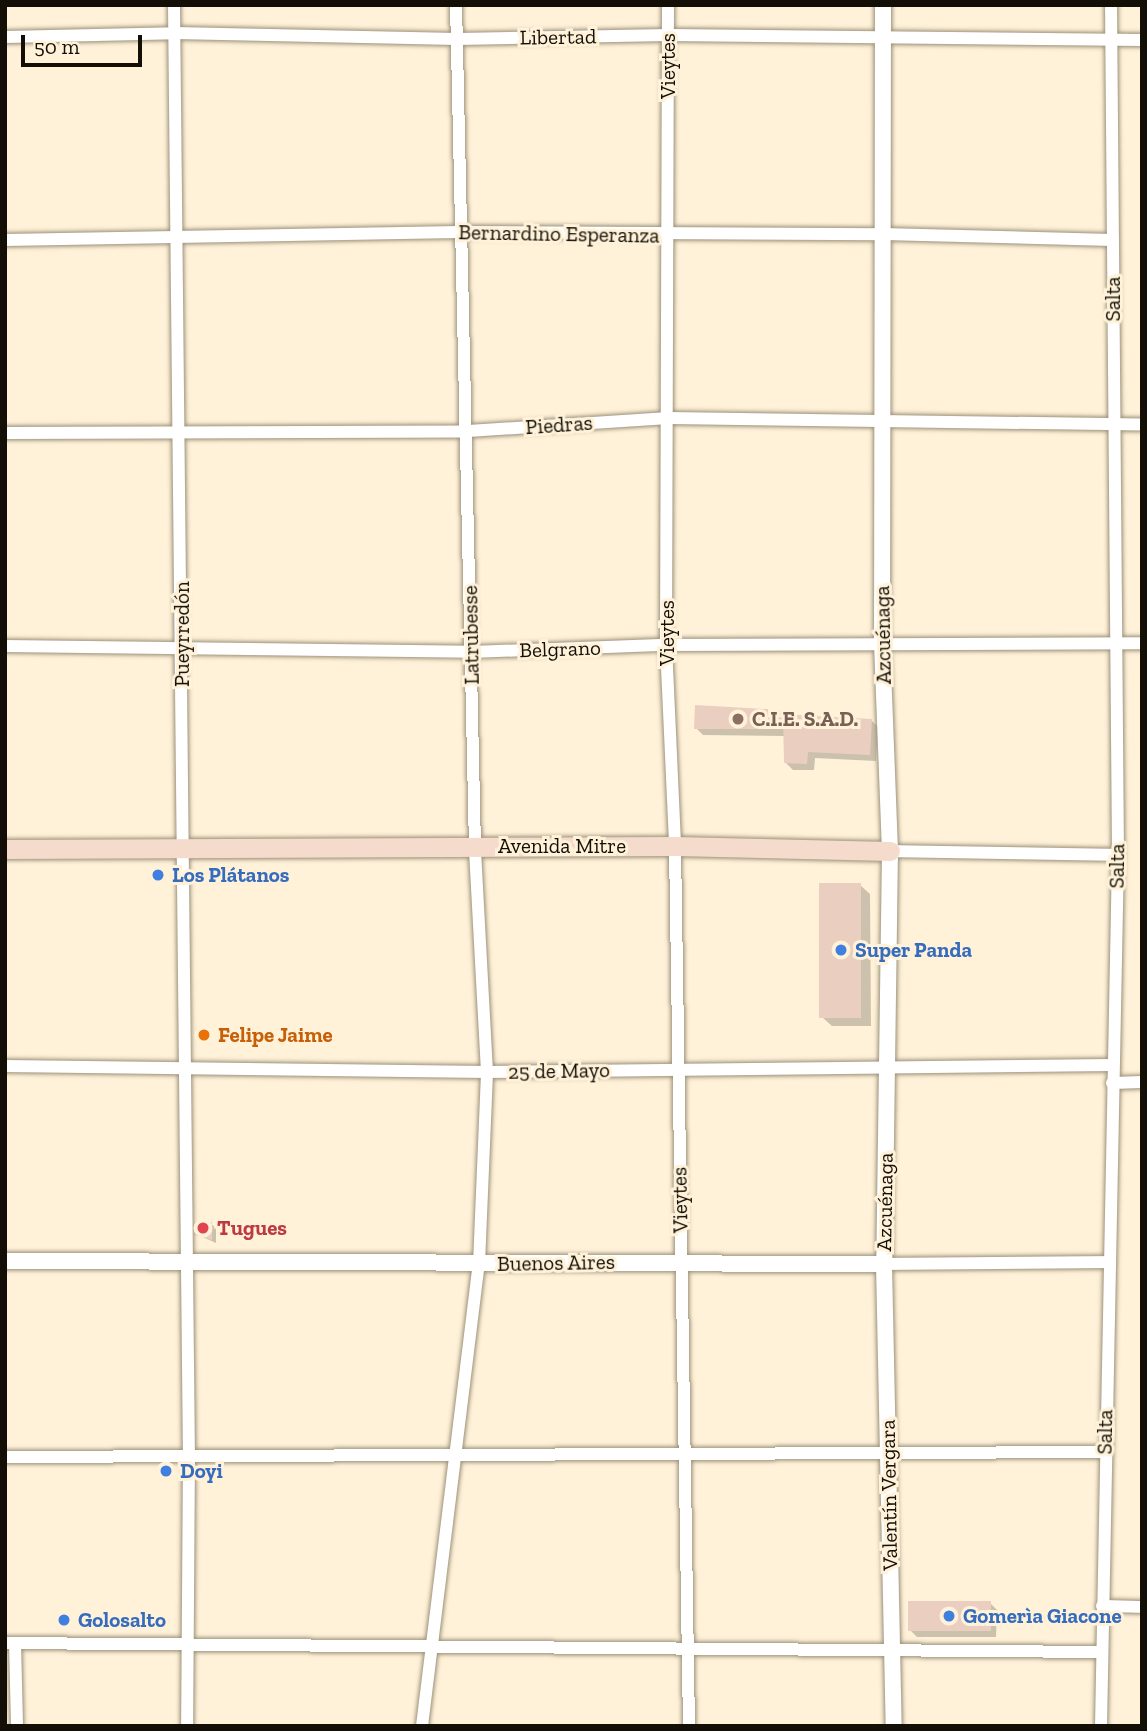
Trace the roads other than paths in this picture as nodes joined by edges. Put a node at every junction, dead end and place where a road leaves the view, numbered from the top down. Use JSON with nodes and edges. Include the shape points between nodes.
{"nodes":[{"id":1,"x":174,"y":5,"type":"edge"},
{"id":2,"x":456,"y":5,"type":"edge"},
{"id":3,"x":668,"y":5,"type":"edge"},
{"id":4,"x":883,"y":5,"type":"edge"},
{"id":5,"x":1111,"y":5,"type":"edge"},
{"id":6,"x":175,"y":33,"type":"junction"},
{"id":7,"x":668,"y":36,"type":"junction"},
{"id":8,"x":5,"y":37,"type":"edge"},
{"id":9,"x":457,"y":39,"type":"junction"},
{"id":10,"x":1142,"y":40,"type":"edge"},
{"id":11,"x":883,"y":41,"type":"junction"},
{"id":12,"x":1111,"y":41,"type":"junction"},
{"id":13,"x":458,"y":232,"type":"junction"},
{"id":14,"x":883,"y":234,"type":"junction"},
{"id":15,"x":670,"y":235,"type":"junction"},
{"id":16,"x":5,"y":240,"type":"edge"},
{"id":17,"x":180,"y":240,"type":"junction"},
{"id":18,"x":1112,"y":240,"type":"junction"},
{"id":19,"x":669,"y":418,"type":"junction"},
{"id":20,"x":885,"y":420,"type":"junction"},
{"id":21,"x":1113,"y":423,"type":"junction"},
{"id":22,"x":1142,"y":425,"type":"edge"},
{"id":23,"x":468,"y":431,"type":"junction"},
{"id":24,"x":181,"y":432,"type":"junction"},
{"id":25,"x":5,"y":433,"type":"edge"},
{"id":26,"x":882,"y":643,"type":"junction"},
{"id":27,"x":1142,"y":643,"type":"edge"},
{"id":28,"x":1115,"y":644,"type":"junction"},
{"id":29,"x":666,"y":645,"type":"junction"},
{"id":30,"x":5,"y":646,"type":"edge"},
{"id":31,"x":182,"y":646,"type":"junction"},
{"id":32,"x":471,"y":652,"type":"junction"},
{"id":33,"x":675,"y":846,"type":"junction"},
{"id":34,"x":475,"y":847,"type":"junction"},
{"id":35,"x":5,"y":849,"type":"edge"},
{"id":36,"x":183,"y":849,"type":"junction"},
{"id":37,"x":890,"y":851,"type":"junction"},
{"id":38,"x":1118,"y":855,"type":"junction"},
{"id":39,"x":887,"y":1064,"type":"junction"},
{"id":40,"x":1112,"y":1065,"type":"junction"},
{"id":41,"x":5,"y":1066,"type":"edge"},
{"id":42,"x":184,"y":1066,"type":"junction"},
{"id":43,"x":677,"y":1069,"type":"junction"},
{"id":44,"x":487,"y":1072,"type":"junction"},
{"id":45,"x":1142,"y":1082,"type":"edge"},
{"id":46,"x":1112,"y":1083,"type":"junction"},
{"id":47,"x":5,"y":1261,"type":"edge"},
{"id":48,"x":681,"y":1261,"type":"junction"},
{"id":49,"x":1107,"y":1262,"type":"junction"},
{"id":50,"x":185,"y":1263,"type":"junction"},
{"id":51,"x":479,"y":1264,"type":"junction"},
{"id":52,"x":884,"y":1264,"type":"junction"},
{"id":53,"x":1104,"y":1452,"type":"junction"},
{"id":54,"x":189,"y":1455,"type":"junction"},
{"id":55,"x":889,"y":1455,"type":"junction"},
{"id":56,"x":5,"y":1457,"type":"edge"},
{"id":57,"x":456,"y":1457,"type":"junction"},
{"id":58,"x":687,"y":1457,"type":"junction"},
{"id":59,"x":1102,"y":1606,"type":"junction"},
{"id":60,"x":1142,"y":1607,"type":"edge"},
{"id":61,"x":10,"y":1643,"type":"edge"},
{"id":62,"x":186,"y":1643,"type":"junction"},
{"id":63,"x":430,"y":1647,"type":"junction"},
{"id":64,"x":688,"y":1648,"type":"junction"},
{"id":65,"x":892,"y":1650,"type":"junction"},
{"id":66,"x":1101,"y":1652,"type":"junction"},
{"id":67,"x":17,"y":1726,"type":"edge"},
{"id":68,"x":187,"y":1726,"type":"edge"},
{"id":69,"x":422,"y":1726,"type":"edge"},
{"id":70,"x":689,"y":1726,"type":"edge"},
{"id":71,"x":894,"y":1726,"type":"edge"},
{"id":72,"x":1101,"y":1726,"type":"edge"}],
"edges":[{"from":1,"to":6,"type":"street","name":"Pueyrredón"},
{"from":2,"to":9,"type":"street","name":"Latrubesse"},
{"from":3,"to":7,"type":"street","name":"Vieytes"},
{"from":4,"to":11,"type":"street","name":"Azcuénaga"},
{"from":5,"to":12,"type":"street","name":"Salta"},
{"from":6,"to":8,"type":"street","name":"Libertad"},
{"from":6,"to":9,"type":"street","name":"Libertad"},
{"from":6,"to":17,"type":"street","name":"Pueyrredón"},
{"from":7,"to":9,"type":"street","name":"Libertad"},
{"from":7,"to":11,"type":"street","name":"Libertad"},
{"from":7,"to":15,"type":"street","name":"Vieytes"},
{"from":9,"to":13,"type":"street","name":"Latrubesse"},
{"from":10,"to":12,"type":"street","name":"Libertad"},
{"from":11,"to":12,"type":"street","name":"Libertad"},
{"from":11,"to":14,"type":"street","name":"Azcuénaga"},
{"from":12,"to":18,"type":"street","name":"Salta"},
{"from":13,"to":15,"type":"street","name":"Bernardino Esperanza"},
{"from":13,"to":17,"type":"street","name":"Bernardino Esperanza"},
{"from":13,"to":23,"type":"street","name":"Latrubesse"},
{"from":14,"to":15,"type":"street","name":"Bernardino Esperanza"},
{"from":14,"to":18,"type":"street","name":"Bernardino Esperanza"},
{"from":14,"to":20,"type":"street","name":"Azcuénaga"},
{"from":15,"to":19,"type":"street","name":"Vieytes"},
{"from":16,"to":17,"type":"street","name":"Bernardino Esperanza"},
{"from":17,"to":24,"type":"street","name":"Pueyrredón"},
{"from":18,"to":21,"type":"street","name":"Salta"},
{"from":19,"to":20,"type":"street","name":"Piedras"},
{"from":19,"to":23,"type":"street","name":"Piedras"},
{"from":19,"to":29,"type":"street","name":"Vieytes"},
{"from":20,"to":21,"type":"street","name":"Piedras"},
{"from":20,"to":26,"type":"street","name":"Azcuénaga"},
{"from":21,"to":22,"type":"street","name":"Piedras"},
{"from":21,"to":28,"type":"street","name":"Salta"},
{"from":23,"to":24,"type":"street","name":"Piedras"},
{"from":23,"to":32,"type":"street","name":"Latrubesse"},
{"from":24,"to":25,"type":"street","name":"Piedras"},
{"from":24,"to":31,"type":"street","name":"Pueyrredón"},
{"from":26,"to":28,"type":"street","name":"Belgrano"},
{"from":26,"to":29,"type":"street","name":"Belgrano"},
{"from":26,"to":37,"type":"street","name":"Azcuénaga"},
{"from":27,"to":28,"type":"street","name":"Belgrano"},
{"from":28,"to":38,"type":"street","name":"Salta"},
{"from":29,"to":32,"type":"street","name":"Belgrano"},
{"from":29,"to":33,"type":"street","name":"Vieytes"},
{"from":30,"to":31,"type":"street","name":"Belgrano"},
{"from":31,"to":32,"type":"street","name":"Belgrano"},
{"from":31,"to":36,"type":"street","name":"Pueyrredón"},
{"from":32,"to":34,"type":"street","name":"Latrubesse"},
{"from":33,"to":34,"type":"main road","name":"Avenida Mitre"},
{"from":33,"to":37,"type":"main road","name":"Avenida Mitre"},
{"from":33,"to":43,"type":"street","name":"Vieytes"},
{"from":34,"to":36,"type":"main road","name":"Avenida Mitre"},
{"from":34,"to":44,"type":"street","name":"Latrubesse"},
{"from":35,"to":36,"type":"main road","name":"Avenida Mitre"},
{"from":36,"to":42,"type":"street","name":"Pueyrredón"},
{"from":37,"to":38,"type":"street","name":"Avenida Mitre"},
{"from":37,"to":39,"type":"street","name":"Azcuénaga"},
{"from":38,"to":40,"type":"street","name":"Salta"},
{"from":39,"to":40,"type":"street","name":"25 de Mayo"},
{"from":39,"to":43,"type":"street","name":"25 de Mayo"},
{"from":39,"to":52,"type":"street","name":"Azcuénaga"},
{"from":40,"to":46,"type":"street","name":"Salta"},
{"from":41,"to":42,"type":"street","name":"25 de Mayo"},
{"from":42,"to":44,"type":"street","name":"25 de Mayo"},
{"from":42,"to":50,"type":"street","name":"Pueyrredón"},
{"from":43,"to":44,"type":"street","name":"25 de Mayo"},
{"from":43,"to":48,"type":"street","name":"Vieytes"},
{"from":44,"to":51,"type":"street","name":"Latrubesse"},
{"from":45,"to":46,"type":"street"},
{"from":46,"to":49,"type":"street","name":"Salta"},
{"from":47,"to":50,"type":"street","name":"Buenos Aires"},
{"from":48,"to":51,"type":"street","name":"Buenos Aires"},
{"from":48,"to":52,"type":"street","name":"Buenos Aires"},
{"from":48,"to":58,"type":"street","name":"Vieytes"},
{"from":49,"to":52,"type":"street","name":"Buenos Aires"},
{"from":49,"to":53,"type":"street","name":"Salta"},
{"from":50,"to":51,"type":"street","name":"Buenos Aires"},
{"from":50,"to":54,"type":"street","name":"Pueyrredón"},
{"from":51,"to":57,"type":"street","name":"Latrubesse"},
{"from":52,"to":55,"type":"street","name":"Valentín Vergara"},
{"from":53,"to":55,"type":"street"},
{"from":53,"to":59,"type":"street","name":"Salta"},
{"from":54,"to":56,"type":"street"},
{"from":54,"to":57,"type":"street"},
{"from":54,"to":62,"type":"street","name":"Pueyrredón"},
{"from":55,"to":58,"type":"street"},
{"from":55,"to":65,"type":"street","name":"Valentín Vergara"},
{"from":57,"to":58,"type":"street"},
{"from":57,"to":63,"type":"street","name":"Latrubesse"},
{"from":58,"to":64,"type":"street","name":"Vieytes"},
{"from":59,"to":60,"type":"street"},
{"from":59,"to":66,"type":"street","name":"Salta"},
{"from":61,"to":62,"type":"street"},
{"from":61,"to":67,"type":"street"},
{"from":62,"to":63,"type":"street"},
{"from":62,"to":68,"type":"street","name":"Pueyrredón"},
{"from":63,"to":64,"type":"street"},
{"from":63,"to":69,"type":"street","name":"Latrubesse"},
{"from":64,"to":65,"type":"street"},
{"from":64,"to":70,"type":"street","name":"Vieytes"},
{"from":65,"to":66,"type":"street"},
{"from":65,"to":71,"type":"street","name":"Valentín Vergara"},
{"from":66,"to":72,"type":"street","name":"Salta"}]}
